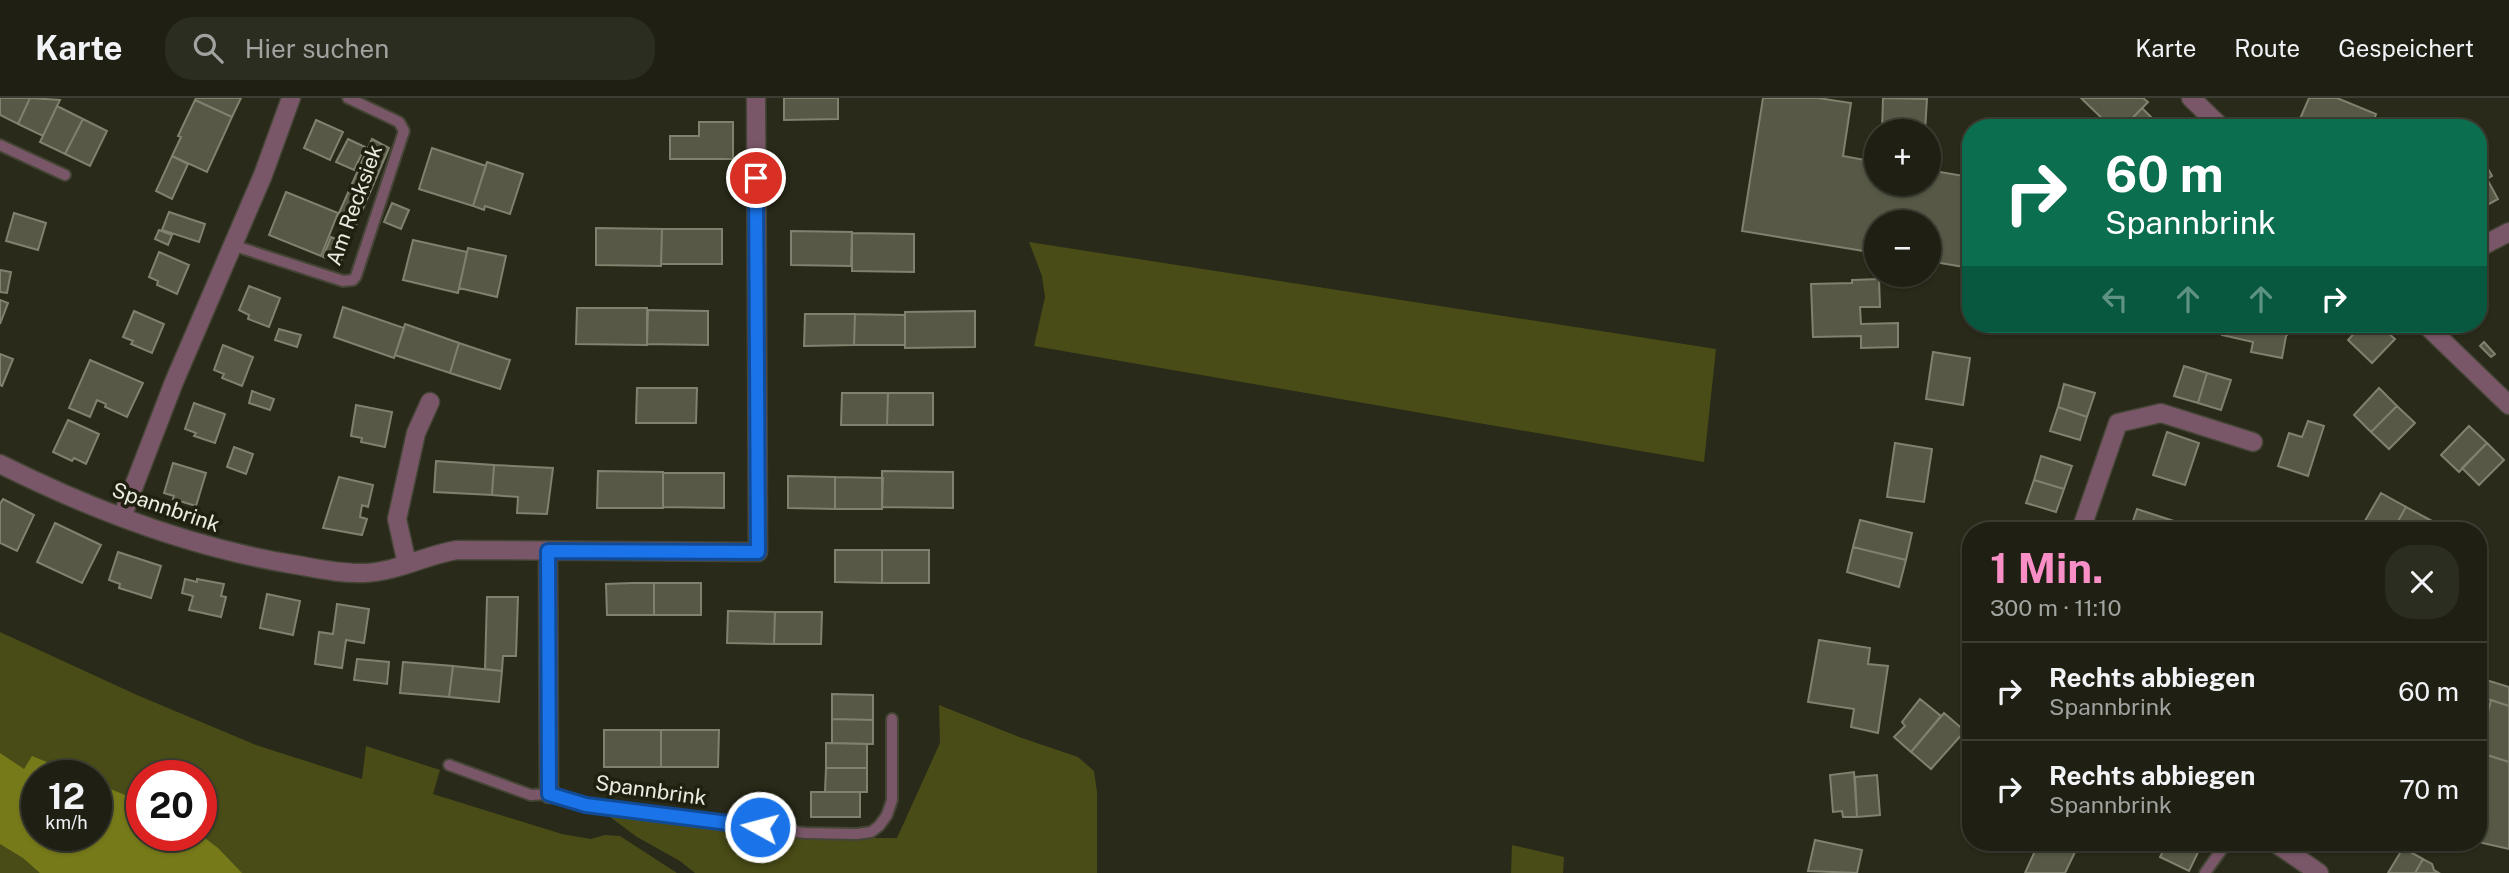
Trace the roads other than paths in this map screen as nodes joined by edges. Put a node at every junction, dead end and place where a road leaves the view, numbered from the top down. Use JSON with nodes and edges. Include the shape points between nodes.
{"nodes":[{"id":1,"x":291,"y":98,"type":"edge"},
{"id":2,"x":348,"y":98,"type":"edge"},
{"id":3,"x":757,"y":98,"type":"edge"},
{"id":4,"x":2191,"y":98,"type":"edge"},
{"id":5,"x":2213,"y":119,"type":"edge"},
{"id":6,"x":0,"y":145,"type":"edge"},
{"id":7,"x":65,"y":175,"type":"dead end"},
{"id":8,"x":2509,"y":232,"type":"edge"},
{"id":9,"x":2487,"y":243,"type":"edge"},
{"id":10,"x":232,"y":245,"type":"junction"},
{"id":11,"x":2434,"y":333,"type":"edge"},
{"id":12,"x":430,"y":401,"type":"dead end"},
{"id":13,"x":2509,"y":405,"type":"edge"},
{"id":14,"x":2253,"y":443,"type":"dead end"},
{"id":15,"x":0,"y":464,"type":"edge"},
{"id":16,"x":122,"y":517,"type":"junction"},
{"id":17,"x":2084,"y":522,"type":"edge"},
{"id":18,"x":548,"y":551,"type":"junction"},
{"id":19,"x":407,"y":564,"type":"junction"},
{"id":20,"x":892,"y":719,"type":"dead end"},
{"id":21,"x":449,"y":765,"type":"dead end"},
{"id":22,"x":549,"y":794,"type":"junction"},
{"id":23,"x":2221,"y":851,"type":"edge"},
{"id":24,"x":2287,"y":851,"type":"edge"},
{"id":25,"x":2205,"y":873,"type":"edge"},
{"id":26,"x":2319,"y":873,"type":"edge"}],
"edges":[{"from":1,"to":10,"type":"street"},
{"from":2,"to":10,"type":"lane","name":"Am Recksiek","via":[[399,122],[404,131],[353,280]]},
{"from":3,"to":18,"type":"street","name":"Spannbrink","via":[[758,552]]},
{"from":4,"to":5,"type":"street"},
{"from":6,"to":7,"type":"lane"},
{"from":8,"to":9,"type":"street"},
{"from":10,"to":16,"type":"street"},
{"from":11,"to":13,"type":"street"},
{"from":12,"to":19,"type":"street","via":[[416,433],[397,519]]},
{"from":14,"to":17,"type":"street","via":[[2161,413],[2118,423]]},
{"from":15,"to":16,"type":"street","name":"Spannbrink"},
{"from":16,"to":19,"type":"street","name":"Spannbrink","via":[[223,550],[330,571],[382,572]]},
{"from":18,"to":19,"type":"street","name":"Spannbrink","via":[[457,550]]},
{"from":18,"to":22,"type":"street"},
{"from":20,"to":22,"type":"lane","name":"Spannbrink","via":[[892,800],[887,815],[871,832],[805,833],[586,805]]},
{"from":21,"to":22,"type":"lane","via":[[531,795]]},
{"from":23,"to":25,"type":"lane"},
{"from":24,"to":26,"type":"street"}]}
